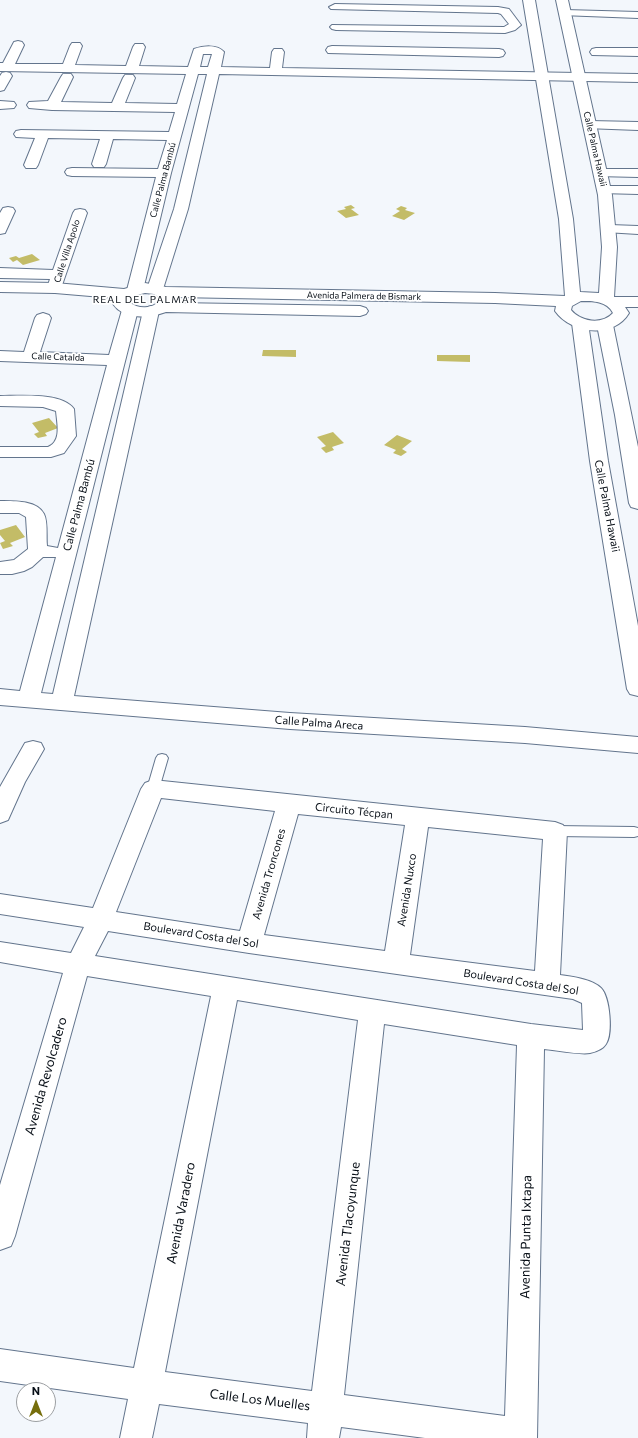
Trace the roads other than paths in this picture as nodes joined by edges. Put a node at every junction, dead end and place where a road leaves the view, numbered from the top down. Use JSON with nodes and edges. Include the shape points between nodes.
{"nodes":[{"id":1,"x":529,"y":0,"type":"edge"},
{"id":2,"x":335,"y":7,"type":"dead end"},
{"id":3,"x":565,"y":13,"type":"edge"},
{"id":4,"x":638,"y":14,"type":"edge"},
{"id":5,"x":515,"y":25,"type":"junction"},
{"id":6,"x":533,"y":25,"type":"junction"},
{"id":7,"x":583,"y":26,"type":"dead end"},
{"id":8,"x":336,"y":27,"type":"dead end"},
{"id":9,"x":18,"y":46,"type":"dead end"},
{"id":10,"x":76,"y":46,"type":"dead end"},
{"id":11,"x":139,"y":47,"type":"dead end"},
{"id":12,"x":638,"y":47,"type":"edge"},
{"id":13,"x":398,"y":51,"type":"junction"},
{"id":14,"x":278,"y":52,"type":"dead end"},
{"id":15,"x":596,"y":52,"type":"dead end"},
{"id":16,"x":499,"y":53,"type":"dead end"},
{"id":17,"x":4,"y":70,"type":"edge"},
{"id":18,"x":192,"y":71,"type":"junction"},
{"id":19,"x":212,"y":71,"type":"junction"},
{"id":20,"x":276,"y":72,"type":"junction"},
{"id":21,"x":67,"y":73,"type":"junction"},
{"id":22,"x":337,"y":73,"type":"junction"},
{"id":23,"x":130,"y":74,"type":"junction"},
{"id":24,"x":398,"y":74,"type":"junction"},
{"id":25,"x":542,"y":76,"type":"junction"},
{"id":26,"x":579,"y":77,"type":"junction"},
{"id":27,"x":638,"y":78,"type":"edge"},
{"id":28,"x":0,"y":88,"type":"edge"},
{"id":29,"x":33,"y":105,"type":"dead end"},
{"id":30,"x":52,"y":106,"type":"junction"},
{"id":31,"x":117,"y":107,"type":"junction"},
{"id":32,"x":182,"y":108,"type":"junction"},
{"id":33,"x":590,"y":125,"type":"junction"},
{"id":34,"x":638,"y":126,"type":"edge"},
{"id":35,"x":20,"y":134,"type":"dead end"},
{"id":36,"x":43,"y":134,"type":"junction"},
{"id":37,"x":108,"y":135,"type":"junction"},
{"id":38,"x":175,"y":136,"type":"junction"},
{"id":39,"x":31,"y":164,"type":"dead end"},
{"id":40,"x":99,"y":164,"type":"dead end"},
{"id":41,"x":72,"y":172,"type":"dead end"},
{"id":42,"x":164,"y":172,"type":"junction"},
{"id":43,"x":601,"y":173,"type":"junction"},
{"id":44,"x":638,"y":174,"type":"edge"},
{"id":45,"x":605,"y":190,"type":"junction"},
{"id":46,"x":638,"y":190,"type":"edge"},
{"id":47,"x":8,"y":211,"type":"dead end"},
{"id":48,"x":80,"y":213,"type":"dead end"},
{"id":49,"x":0,"y":230,"type":"edge"},
{"id":50,"x":610,"y":230,"type":"junction"},
{"id":51,"x":638,"y":230,"type":"edge"},
{"id":52,"x":0,"y":273,"type":"edge"},
{"id":53,"x":56,"y":282,"type":"junction"},
{"id":54,"x":0,"y":287,"type":"edge"},
{"id":55,"x":128,"y":299,"type":"junction"},
{"id":56,"x":158,"y":300,"type":"junction"},
{"id":57,"x":0,"y":301,"type":"edge"},
{"id":58,"x":610,"y":301,"type":"junction"},
{"id":59,"x":638,"y":302,"type":"edge"},
{"id":60,"x":571,"y":310,"type":"junction"},
{"id":61,"x":377,"y":311,"type":"dead end"},
{"id":62,"x":512,"y":314,"type":"dead end"},
{"id":63,"x":43,"y":318,"type":"dead end"},
{"id":64,"x":638,"y":318,"type":"edge"},
{"id":65,"x":611,"y":321,"type":"junction"},
{"id":66,"x":0,"y":356,"type":"edge"},
{"id":67,"x":31,"y":356,"type":"junction"},
{"id":68,"x":116,"y":360,"type":"junction"},
{"id":69,"x":0,"y":402,"type":"edge"},
{"id":70,"x":631,"y":415,"type":"edge"},
{"id":71,"x":67,"y":436,"type":"junction"},
{"id":72,"x":97,"y":437,"type":"junction"},
{"id":73,"x":633,"y":441,"type":"edge"},
{"id":74,"x":0,"y":452,"type":"edge"},
{"id":75,"x":638,"y":503,"type":"edge"},
{"id":76,"x":0,"y":507,"type":"edge"},
{"id":77,"x":38,"y":551,"type":"junction"},
{"id":78,"x":66,"y":552,"type":"junction"},
{"id":79,"x":0,"y":568,"type":"edge"},
{"id":80,"x":638,"y":689,"type":"edge"},
{"id":81,"x":0,"y":697,"type":"edge"},
{"id":82,"x":28,"y":700,"type":"junction"},
{"id":83,"x":62,"y":702,"type":"junction"},
{"id":84,"x":638,"y":744,"type":"edge"},
{"id":85,"x":33,"y":749,"type":"dead end"},
{"id":86,"x":162,"y":758,"type":"dead end"},
{"id":87,"x":7,"y":780,"type":"edge"},
{"id":88,"x":153,"y":788,"type":"junction"},
{"id":89,"x":289,"y":804,"type":"junction"},
{"id":90,"x":0,"y":814,"type":"edge"},
{"id":91,"x":418,"y":818,"type":"junction"},
{"id":92,"x":555,"y":831,"type":"junction"},
{"id":93,"x":634,"y":832,"type":"dead end"},
{"id":94,"x":0,"y":904,"type":"edge"},
{"id":95,"x":101,"y":919,"type":"junction"},
{"id":96,"x":249,"y":943,"type":"junction"},
{"id":97,"x":0,"y":952,"type":"edge"},
{"id":98,"x":396,"y":963,"type":"junction"},
{"id":99,"x":78,"y":964,"type":"junction"},
{"id":100,"x":547,"y":984,"type":"junction"},
{"id":101,"x":226,"y":989,"type":"junction"},
{"id":102,"x":372,"y":1011,"type":"junction"},
{"id":103,"x":531,"y":1036,"type":"junction"},
{"id":104,"x":0,"y":1236,"type":"edge"},
{"id":105,"x":0,"y":1365,"type":"edge"},
{"id":106,"x":147,"y":1386,"type":"junction"},
{"id":107,"x":325,"y":1423,"type":"edge"},
{"id":108,"x":521,"y":1436,"type":"edge"},
{"id":109,"x":136,"y":1438,"type":"edge"}],
"edges":[{"from":1,"to":6,"type":"street","name":"Calle Palma Hawaii"},
{"from":2,"to":5,"type":"street","via":[[498,10],[505,11]]},
{"from":3,"to":4,"type":"street"},
{"from":3,"to":7,"type":"street"},
{"from":3,"to":26,"type":"street","name":"Calle Palma Hawaii"},
{"from":5,"to":6,"type":"street"},
{"from":5,"to":8,"type":"street","via":[[505,30]]},
{"from":6,"to":25,"type":"street","name":"Calle Palma Hawaii"},
{"from":9,"to":17,"type":"street"},
{"from":10,"to":21,"type":"street"},
{"from":11,"to":23,"type":"street"},
{"from":12,"to":15,"type":"street"},
{"from":13,"to":16,"type":"street"},
{"from":13,"to":22,"type":"street","via":[[336,50]]},
{"from":13,"to":24,"type":"street"},
{"from":14,"to":20,"type":"street"},
{"from":17,"to":21,"type":"street"},
{"from":17,"to":28,"type":"street"},
{"from":18,"to":19,"type":"street"},
{"from":18,"to":19,"type":"street","name":"Calle Palma Bambú","via":[[198,52],[208,50],[218,52]]},
{"from":18,"to":23,"type":"street"},
{"from":18,"to":32,"type":"street","name":"Calle Palma Bambú"},
{"from":19,"to":20,"type":"street"},
{"from":19,"to":56,"type":"street","via":[[207,102]]},
{"from":20,"to":22,"type":"street"},
{"from":21,"to":23,"type":"street"},
{"from":21,"to":30,"type":"street"},
{"from":22,"to":24,"type":"street"},
{"from":23,"to":31,"type":"street"},
{"from":24,"to":25,"type":"street"},
{"from":25,"to":26,"type":"street"},
{"from":25,"to":60,"type":"street","name":"Calle Palma Hawaii","via":[[566,219]]},
{"from":26,"to":27,"type":"street"},
{"from":26,"to":33,"type":"street","name":"Calle Palma Hawaii"},
{"from":29,"to":30,"type":"street"},
{"from":30,"to":31,"type":"street"},
{"from":31,"to":32,"type":"street"},
{"from":32,"to":38,"type":"street","name":"Calle Palma Bambú"},
{"from":33,"to":34,"type":"street"},
{"from":33,"to":43,"type":"street","name":"Calle Palma Hawaii","via":[[599,139]]},
{"from":35,"to":36,"type":"street"},
{"from":36,"to":37,"type":"street"},
{"from":36,"to":39,"type":"street"},
{"from":37,"to":38,"type":"street"},
{"from":37,"to":40,"type":"street"},
{"from":38,"to":42,"type":"street","name":"Calle Palma Bambú"},
{"from":41,"to":42,"type":"street"},
{"from":42,"to":55,"type":"street","name":"Calle Palma Bambú"},
{"from":43,"to":44,"type":"street"},
{"from":43,"to":45,"type":"street","name":"Calle Palma Hawaii"},
{"from":45,"to":46,"type":"street"},
{"from":45,"to":50,"type":"street","name":"Calle Palma Hawaii"},
{"from":47,"to":49,"type":"street"},
{"from":48,"to":53,"type":"street","name":"Calle Villa Apolo"},
{"from":50,"to":51,"type":"street"},
{"from":50,"to":58,"type":"street","name":"Calle Palma Hawaii"},
{"from":52,"to":53,"type":"street"},
{"from":53,"to":54,"type":"street"},
{"from":53,"to":55,"type":"street"},
{"from":55,"to":56,"type":"street"},
{"from":55,"to":56,"type":"street","via":[[140,312]]},
{"from":55,"to":57,"type":"street"},
{"from":55,"to":68,"type":"street","name":"Calle Palma Bambú"},
{"from":56,"to":60,"type":"street","name":"Avenida Palmera de Bismark","via":[[487,298]]},
{"from":56,"to":61,"type":"street","name":"Avenida Palmera de Bismark"},
{"from":56,"to":83,"type":"street"},
{"from":58,"to":59,"type":"street"},
{"from":58,"to":60,"type":"street","via":[[590,296]]},
{"from":58,"to":65,"type":"street","via":[[619,307],[621,313]]},
{"from":60,"to":62,"type":"street"},
{"from":60,"to":65,"type":"street","via":[[592,325]]},
{"from":60,"to":80,"type":"street","name":"Calle Palma Hawaii"},
{"from":63,"to":67,"type":"street"},
{"from":64,"to":65,"type":"street"},
{"from":65,"to":70,"type":"street"},
{"from":66,"to":67,"type":"street","name":"Calle Catalda"},
{"from":67,"to":68,"type":"street","name":"Calle Catalda"},
{"from":68,"to":72,"type":"street","name":"Calle Palma Bambú"},
{"from":69,"to":71,"type":"street","via":[[60,405],[65,409]]},
{"from":70,"to":73,"type":"street"},
{"from":71,"to":72,"type":"street"},
{"from":71,"to":74,"type":"street","via":[[58,449],[51,452]]},
{"from":72,"to":78,"type":"street","name":"Calle Palma Bambú"},
{"from":73,"to":75,"type":"street"},
{"from":76,"to":77,"type":"street","via":[[21,507],[35,515]]},
{"from":77,"to":78,"type":"street"},
{"from":77,"to":79,"type":"street","via":[[17,568]]},
{"from":78,"to":82,"type":"street","name":"Calle Palma Bambú"},
{"from":81,"to":82,"type":"street","name":"Calle Palma Areca"},
{"from":82,"to":83,"type":"street","name":"Calle Palma Areca"},
{"from":83,"to":84,"type":"street","name":"Calle Palma Areca","via":[[290,721]]},
{"from":85,"to":87,"type":"street"},
{"from":86,"to":88,"type":"lane"},
{"from":87,"to":90,"type":"street"},
{"from":88,"to":89,"type":"street","name":"Circuito Técpan"},
{"from":88,"to":95,"type":"street"},
{"from":89,"to":91,"type":"street","name":"Circuito Técpan"},
{"from":89,"to":96,"type":"street","name":"Avenida Troncones"},
{"from":91,"to":92,"type":"street","name":"Circuito Técpan"},
{"from":91,"to":98,"type":"street","name":"Avenida Nuxco"},
{"from":92,"to":93,"type":"lane","name":"Circuito Técpan"},
{"from":92,"to":100,"type":"street"},
{"from":94,"to":95,"type":"street","name":"Boulevard Costa del Sol"},
{"from":95,"to":96,"type":"street","name":"Boulevard Costa del Sol"},
{"from":95,"to":99,"type":"street","name":"Avenida Revolcadero"},
{"from":96,"to":98,"type":"street","name":"Boulevard Costa del Sol"},
{"from":97,"to":99,"type":"street","name":"Boulevard Costa del Sol"},
{"from":98,"to":100,"type":"street","name":"Boulevard Costa del Sol"},
{"from":99,"to":101,"type":"street","name":"Boulevard Costa del Sol"},
{"from":99,"to":104,"type":"street","name":"Avenida Revolcadero"},
{"from":100,"to":103,"type":"street","name":"Boulevard Costa del Sol","via":[[590,994],[594,999],[596,1037],[589,1042]]},
{"from":101,"to":102,"type":"street","name":"Boulevard Costa del Sol"},
{"from":101,"to":106,"type":"street","name":"Avenida Varadero"},
{"from":102,"to":103,"type":"street","name":"Boulevard Costa del Sol"},
{"from":102,"to":107,"type":"street","name":"Avenida Tlacoyunque"},
{"from":103,"to":108,"type":"street","name":"Avenida Punta Ixtapa"},
{"from":105,"to":106,"type":"street","name":"Calle Los Muelles"},
{"from":106,"to":107,"type":"street","name":"Calle Los Muelles"},
{"from":106,"to":109,"type":"street","name":"Avenida Varadero"},
{"from":107,"to":108,"type":"street","name":"Calle Los Muelles"}]}
